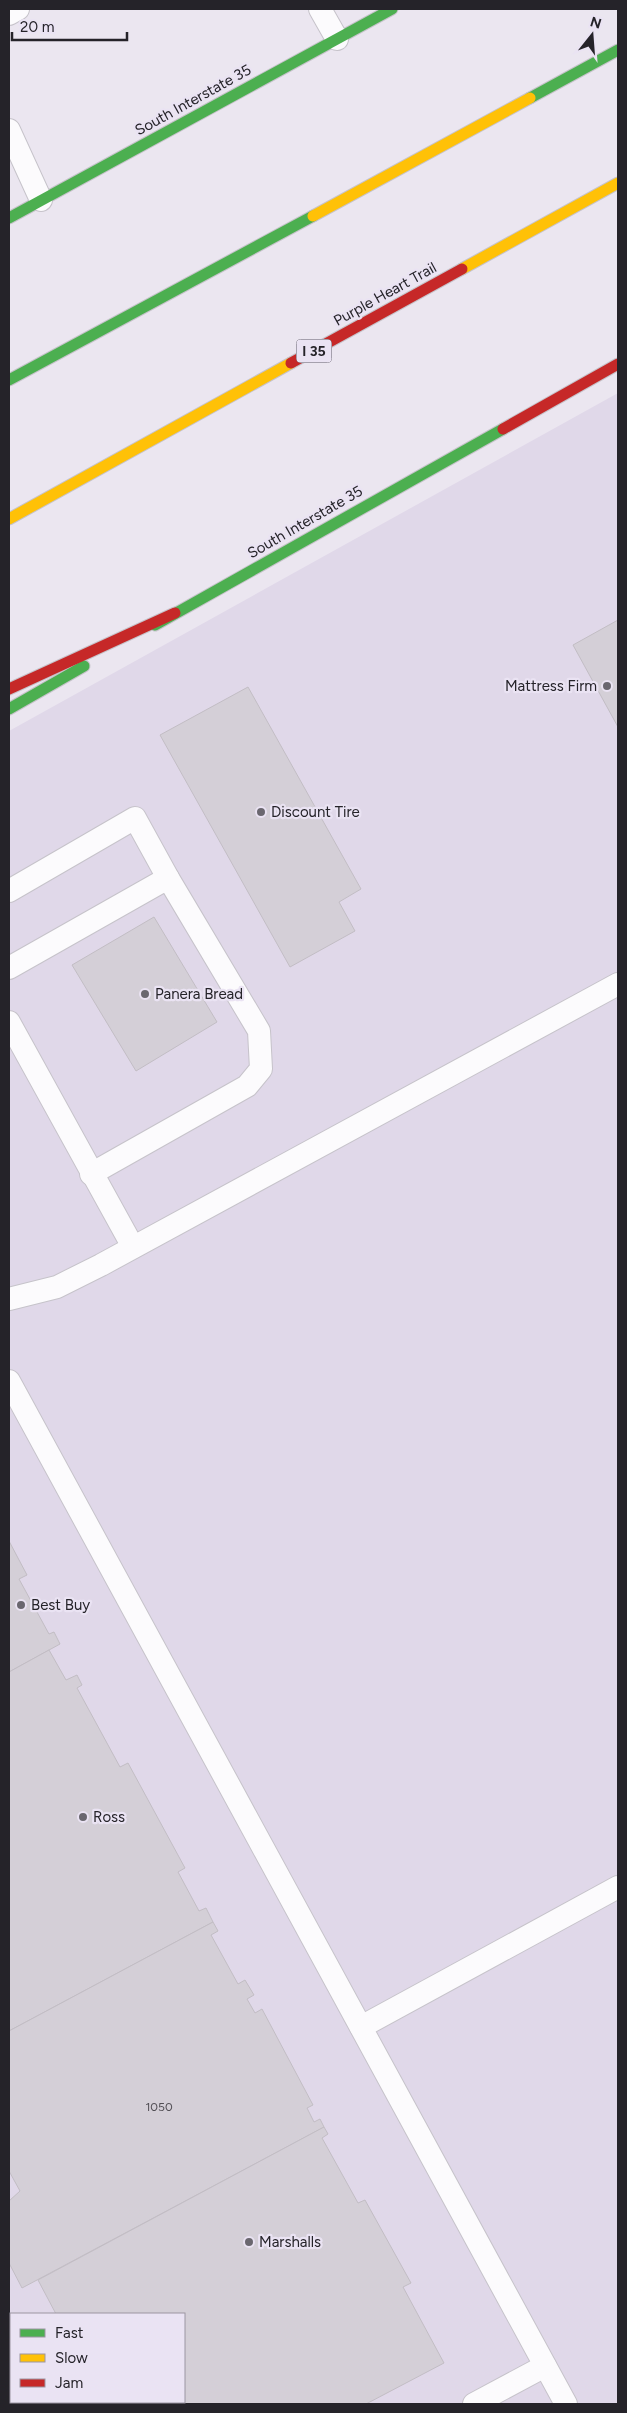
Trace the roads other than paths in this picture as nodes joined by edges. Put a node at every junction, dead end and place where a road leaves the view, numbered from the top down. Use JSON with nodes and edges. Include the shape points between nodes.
{"nodes":[{"id":1,"x":18,"y":9,"type":"edge"},
{"id":2,"x":320,"y":9,"type":"edge"},
{"id":3,"x":392,"y":9,"type":"edge"},
{"id":4,"x":9,"y":14,"type":"edge"},
{"id":5,"x":337,"y":39,"type":"junction"},
{"id":6,"x":618,"y":50,"type":"edge"},
{"id":7,"x":9,"y":130,"type":"edge"},
{"id":8,"x":618,"y":183,"type":"edge"},
{"id":9,"x":41,"y":200,"type":"junction"},
{"id":10,"x":9,"y":218,"type":"edge"},
{"id":11,"x":618,"y":364,"type":"edge"},
{"id":12,"x":9,"y":380,"type":"edge"},
{"id":13,"x":9,"y":519,"type":"edge"},
{"id":14,"x":176,"y":613,"type":"junction"},
{"id":15,"x":9,"y":689,"type":"edge"},
{"id":16,"x":9,"y":709,"type":"edge"},
{"id":17,"x":168,"y":878,"type":"junction"},
{"id":18,"x":9,"y":891,"type":"edge"},
{"id":19,"x":9,"y":968,"type":"edge"},
{"id":20,"x":618,"y":984,"type":"edge"},
{"id":21,"x":9,"y":1022,"type":"edge"},
{"id":22,"x":91,"y":1174,"type":"junction"},
{"id":23,"x":133,"y":1247,"type":"junction"},
{"id":24,"x":9,"y":1299,"type":"edge"},
{"id":25,"x":9,"y":1381,"type":"edge"},
{"id":26,"x":618,"y":1887,"type":"edge"},
{"id":27,"x":361,"y":2027,"type":"junction"},
{"id":28,"x":546,"y":2366,"type":"junction"},
{"id":29,"x":474,"y":2404,"type":"edge"},
{"id":30,"x":566,"y":2404,"type":"edge"}],
"edges":[{"from":1,"to":4,"type":"lane"},
{"from":2,"to":5,"type":"lane"},
{"from":3,"to":5,"type":"main road","name":"South Interstate 35"},
{"from":5,"to":9,"type":"main road","name":"South Interstate 35"},
{"from":6,"to":12,"type":"main road"},
{"from":7,"to":9,"type":"lane"},
{"from":8,"to":13,"type":"main road","name":"Purple Heart Trail","number":"I 35"},
{"from":9,"to":10,"type":"main road","name":"South Interstate 35"},
{"from":11,"to":14,"type":"main road","name":"South Interstate 35"},
{"from":14,"to":15,"type":"main road"},
{"from":14,"to":16,"type":"main road","name":"South Interstate 35"},
{"from":17,"to":18,"type":"lane","via":[[135,818]]},
{"from":17,"to":19,"type":"lane"},
{"from":17,"to":22,"type":"lane","via":[[260,1031],[261,1068],[247,1086]]},
{"from":20,"to":23,"type":"lane"},
{"from":21,"to":22,"type":"lane"},
{"from":22,"to":23,"type":"lane"},
{"from":23,"to":24,"type":"lane","via":[[57,1287]]},
{"from":25,"to":27,"type":"lane"},
{"from":26,"to":27,"type":"lane"},
{"from":27,"to":28,"type":"lane"},
{"from":28,"to":29,"type":"lane"},
{"from":28,"to":30,"type":"lane"}]}
